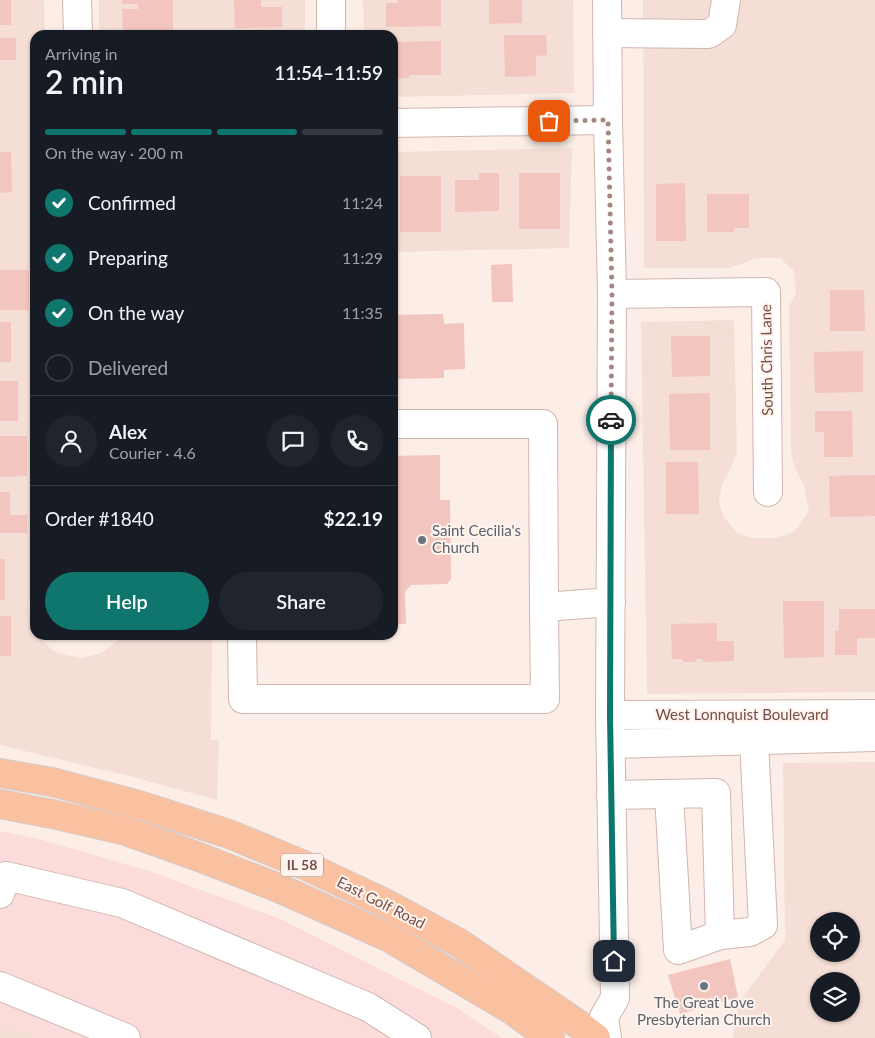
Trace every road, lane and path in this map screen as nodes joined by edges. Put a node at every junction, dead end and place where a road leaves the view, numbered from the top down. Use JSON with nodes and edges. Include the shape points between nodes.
{"nodes":[{"id":1,"x":77,"y":0,"type":"edge"},
{"id":2,"x":331,"y":0,"type":"edge"},
{"id":3,"x":607,"y":0,"type":"edge"},
{"id":4,"x":726,"y":0,"type":"edge"},
{"id":5,"x":78,"y":30,"type":"edge"},
{"id":6,"x":331,"y":30,"type":"edge"},
{"id":7,"x":607,"y":33,"type":"junction"},
{"id":8,"x":608,"y":120,"type":"junction"},
{"id":9,"x":398,"y":124,"type":"edge"},
{"id":10,"x":612,"y":294,"type":"junction"},
{"id":11,"x":398,"y":424,"type":"edge"},
{"id":12,"x":768,"y":492,"type":"dead end"},
{"id":13,"x":611,"y":602,"type":"junction"},
{"id":14,"x":544,"y":607,"type":"junction"},
{"id":15,"x":242,"y":640,"type":"edge"},
{"id":16,"x":875,"y":714,"type":"edge"},
{"id":17,"x":610,"y":715,"type":"junction"},
{"id":18,"x":875,"y":737,"type":"edge"},
{"id":19,"x":754,"y":740,"type":"junction"},
{"id":20,"x":611,"y":744,"type":"junction"},
{"id":21,"x":0,"y":774,"type":"edge"},
{"id":22,"x":756,"y":791,"type":"junction"},
{"id":23,"x":716,"y":794,"type":"junction"},
{"id":24,"x":611,"y":795,"type":"junction"},
{"id":25,"x":670,"y":795,"type":"junction"},
{"id":26,"x":0,"y":804,"type":"edge"},
{"id":27,"x":0,"y":894,"type":"edge"},
{"id":28,"x":720,"y":935,"type":"junction"},
{"id":29,"x":0,"y":986,"type":"edge"},
{"id":30,"x":589,"y":1031,"type":"edge"},
{"id":31,"x":126,"y":1038,"type":"edge"},
{"id":32,"x":417,"y":1038,"type":"edge"},
{"id":33,"x":550,"y":1038,"type":"edge"}],
"edges":[{"from":1,"to":5,"type":"street"},
{"from":2,"to":6,"type":"street"},
{"from":3,"to":7,"type":"street"},
{"from":4,"to":7,"type":"street","via":[[722,25],[709,34]]},
{"from":7,"to":8,"type":"street"},
{"from":8,"to":9,"type":"street"},
{"from":8,"to":10,"type":"street"},
{"from":10,"to":12,"type":"street","name":"South Chris Lane","via":[[766,292]]},
{"from":10,"to":13,"type":"street"},
{"from":11,"to":14,"type":"street","via":[[543,424]]},
{"from":13,"to":14,"type":"street"},
{"from":13,"to":17,"type":"street"},
{"from":14,"to":15,"type":"street","via":[[545,699],[243,699]]},
{"from":16,"to":17,"type":"street","name":"West Lonnquist Boulevard"},
{"from":17,"to":20,"type":"street"},
{"from":18,"to":19,"type":"street","name":"West Lonnquist Boulevard"},
{"from":19,"to":20,"type":"street","name":"West Lonnquist Boulevard"},
{"from":19,"to":22,"type":"street"},
{"from":20,"to":24,"type":"street"},
{"from":21,"to":30,"type":"main road","name":"East Golf Road","number":"IL 58","via":[[52,782],[139,804],[229,834],[304,865],[459,943]]},
{"from":22,"to":23,"type":"street"},
{"from":22,"to":28,"type":"street","via":[[763,925],[750,932]]},
{"from":23,"to":25,"type":"street"},
{"from":23,"to":28,"type":"street"},
{"from":24,"to":25,"type":"street"},
{"from":24,"to":30,"type":"street","via":[[615,998]]},
{"from":25,"to":28,"type":"street","via":[[678,950]]},
{"from":26,"to":33,"type":"main road","name":"East Golf Road","number":"IL 58","via":[[126,831],[281,889],[390,938],[512,1010]]},
{"from":27,"to":32,"type":"street","via":[[6,876],[122,903],[368,1007]]},
{"from":29,"to":31,"type":"street"}]}
